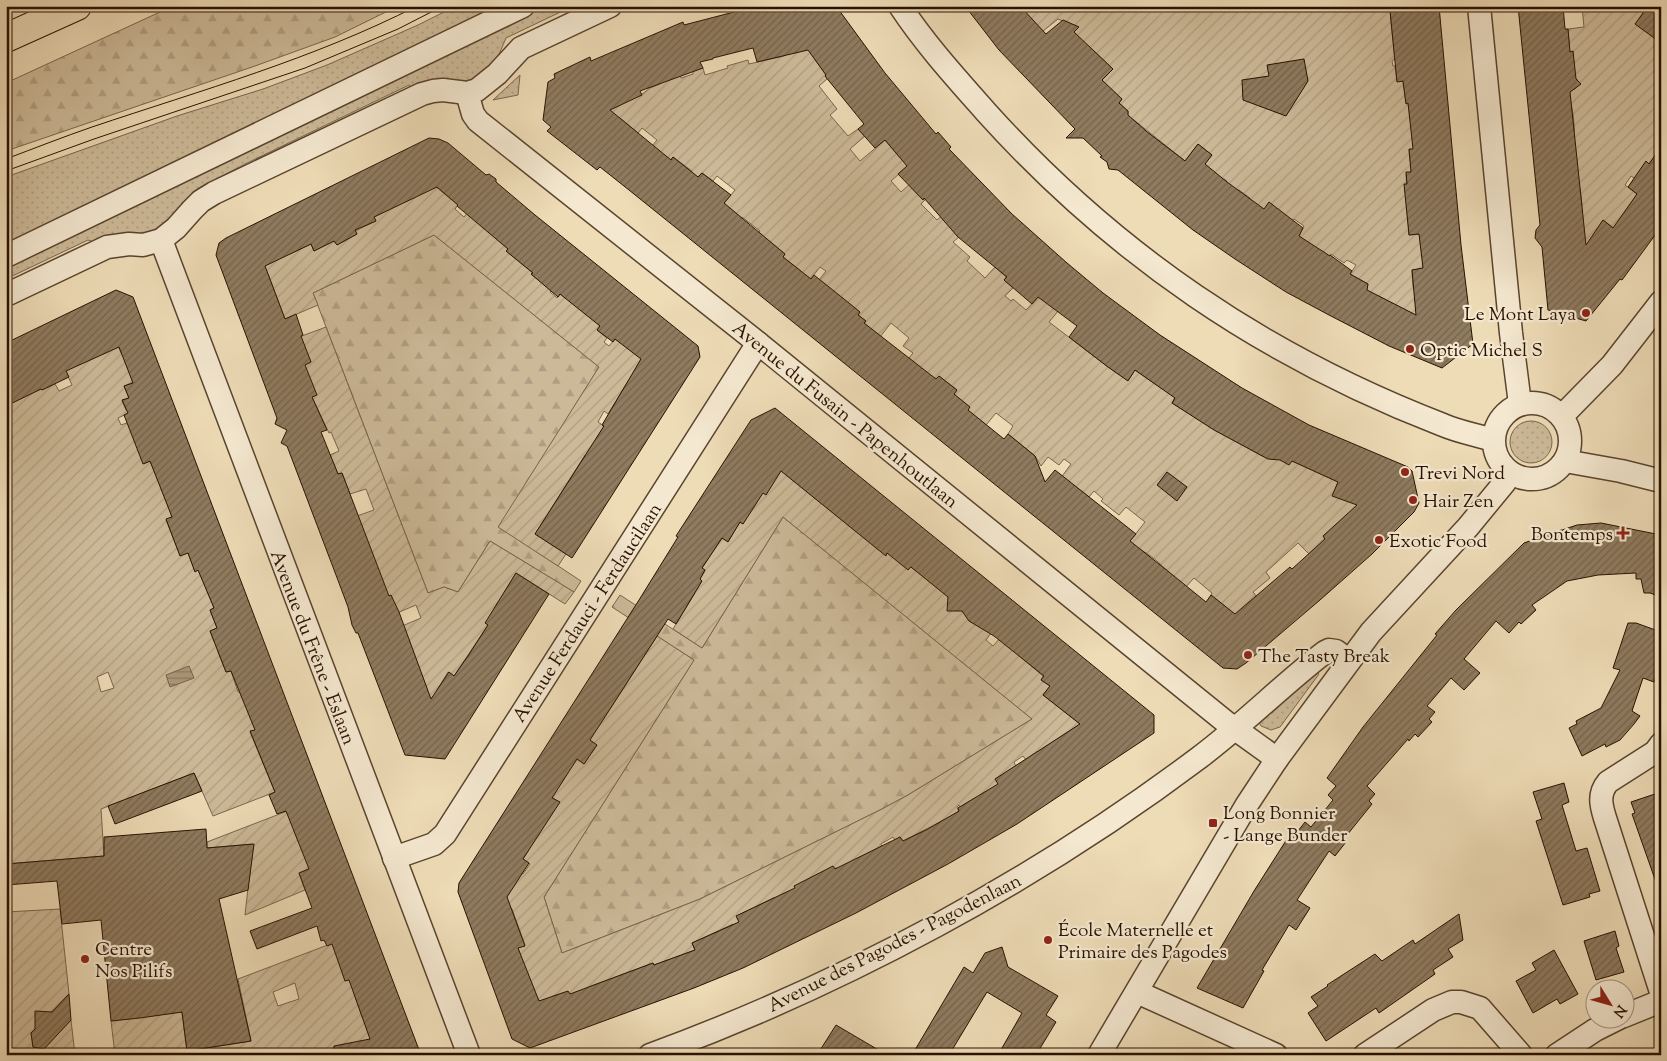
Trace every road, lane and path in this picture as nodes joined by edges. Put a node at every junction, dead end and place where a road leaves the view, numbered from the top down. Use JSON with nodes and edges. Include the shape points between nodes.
{"nodes":[{"id":1,"x":77,"y":6,"type":"edge"},
{"id":2,"x":523,"y":6,"type":"edge"},
{"id":3,"x":610,"y":6,"type":"edge"},
{"id":4,"x":900,"y":6,"type":"edge"},
{"id":5,"x":1479,"y":6,"type":"edge"},
{"id":6,"x":6,"y":38,"type":"edge"},
{"id":7,"x":466,"y":93,"type":"junction"},
{"id":8,"x":161,"y":240,"type":"junction"},
{"id":9,"x":6,"y":256,"type":"edge"},
{"id":10,"x":6,"y":295,"type":"edge"},
{"id":11,"x":1661,"y":302,"type":"edge"},
{"id":12,"x":758,"y":343,"type":"junction"},
{"id":13,"x":1520,"y":404,"type":"junction"},
{"id":14,"x":1562,"y":416,"type":"junction"},
{"id":15,"x":1493,"y":440,"type":"junction"},
{"id":16,"x":1565,"y":461,"type":"junction"},
{"id":17,"x":1509,"y":472,"type":"junction"},
{"id":18,"x":1661,"y":481,"type":"edge"},
{"id":19,"x":1349,"y":661,"type":"junction"},
{"id":20,"x":1235,"y":728,"type":"junction"},
{"id":21,"x":1661,"y":744,"type":"edge"},
{"id":22,"x":1277,"y":759,"type":"junction"},
{"id":23,"x":394,"y":858,"type":"junction"},
{"id":24,"x":1137,"y":992,"type":"junction"},
{"id":25,"x":1661,"y":992,"type":"edge"},
{"id":26,"x":1661,"y":1001,"type":"edge"},
{"id":27,"x":1634,"y":1012,"type":"edge"},
{"id":28,"x":1599,"y":1028,"type":"edge"},
{"id":29,"x":469,"y":1055,"type":"edge"},
{"id":30,"x":650,"y":1055,"type":"edge"},
{"id":31,"x":1099,"y":1055,"type":"edge"},
{"id":32,"x":1276,"y":1055,"type":"edge"},
{"id":33,"x":1365,"y":1055,"type":"edge"},
{"id":34,"x":1521,"y":1055,"type":"edge"},
{"id":35,"x":1557,"y":1055,"type":"edge"}],
"edges":[{"from":1,"to":6,"type":"main road"},
{"from":2,"to":9,"type":"street"},
{"from":3,"to":7,"type":"street","via":[[521,48],[488,82]]},
{"from":4,"to":15,"type":"street","via":[[962,85],[1038,167],[1100,224],[1161,272],[1240,326],[1320,371],[1445,426]]},
{"from":5,"to":13,"type":"street"},
{"from":7,"to":8,"type":"street","via":[[443,90],[422,94],[243,179],[202,201]]},
{"from":7,"to":12,"type":"street","name":"Avenue du Fusain - Papenhoutlaan","via":[[478,121]]},
{"from":8,"to":10,"type":"street","via":[[143,245],[107,247]]},
{"from":8,"to":23,"type":"street","name":"Avenue du Frêne - Eslaan"},
{"from":11,"to":14,"type":"street","via":[[1612,365]]},
{"from":12,"to":20,"type":"street","name":"Avenue du Fusain - Papenhoutlaan"},
{"from":12,"to":23,"type":"street","name":"Avenue Ferdauci - Ferdaucilaan","via":[[445,834],[434,844]]},
{"from":13,"to":14,"type":"street","via":[[1539,402]]},
{"from":13,"to":15,"type":"street","via":[[1498,422]]},
{"from":14,"to":16,"type":"street","via":[[1567,424],[1570,443]]},
{"from":15,"to":17,"type":"street","via":[[1497,458]]},
{"from":16,"to":17,"type":"street","via":[[1544,478],[1526,479]]},
{"from":16,"to":18,"type":"street"},
{"from":17,"to":19,"type":"street","via":[[1505,482],[1468,528],[1383,618]]},
{"from":19,"to":20,"type":"street","via":[[1336,651],[1325,652]]},
{"from":19,"to":22,"type":"street"},
{"from":20,"to":22,"type":"street","name":"Avenue du Fusain - Papenhoutlaan"},
{"from":20,"to":30,"type":"street","name":"Avenue des Pagodes - Pagodenlaan","via":[[1147,795],[1028,873],[960,912],[772,1007]]},
{"from":21,"to":25,"type":"street","via":[[1647,758],[1608,782],[1603,787],[1601,803]]},
{"from":22,"to":24,"type":"street"},
{"from":23,"to":29,"type":"street","name":"Avenue du Frêne - Eslaan"},
{"from":24,"to":31,"type":"street"},
{"from":24,"to":32,"type":"street"},
{"from":26,"to":27,"type":"street"},
{"from":28,"to":35,"type":"street"},
{"from":33,"to":34,"type":"street","via":[[1433,1010],[1452,1002],[1480,1008]]}]}
